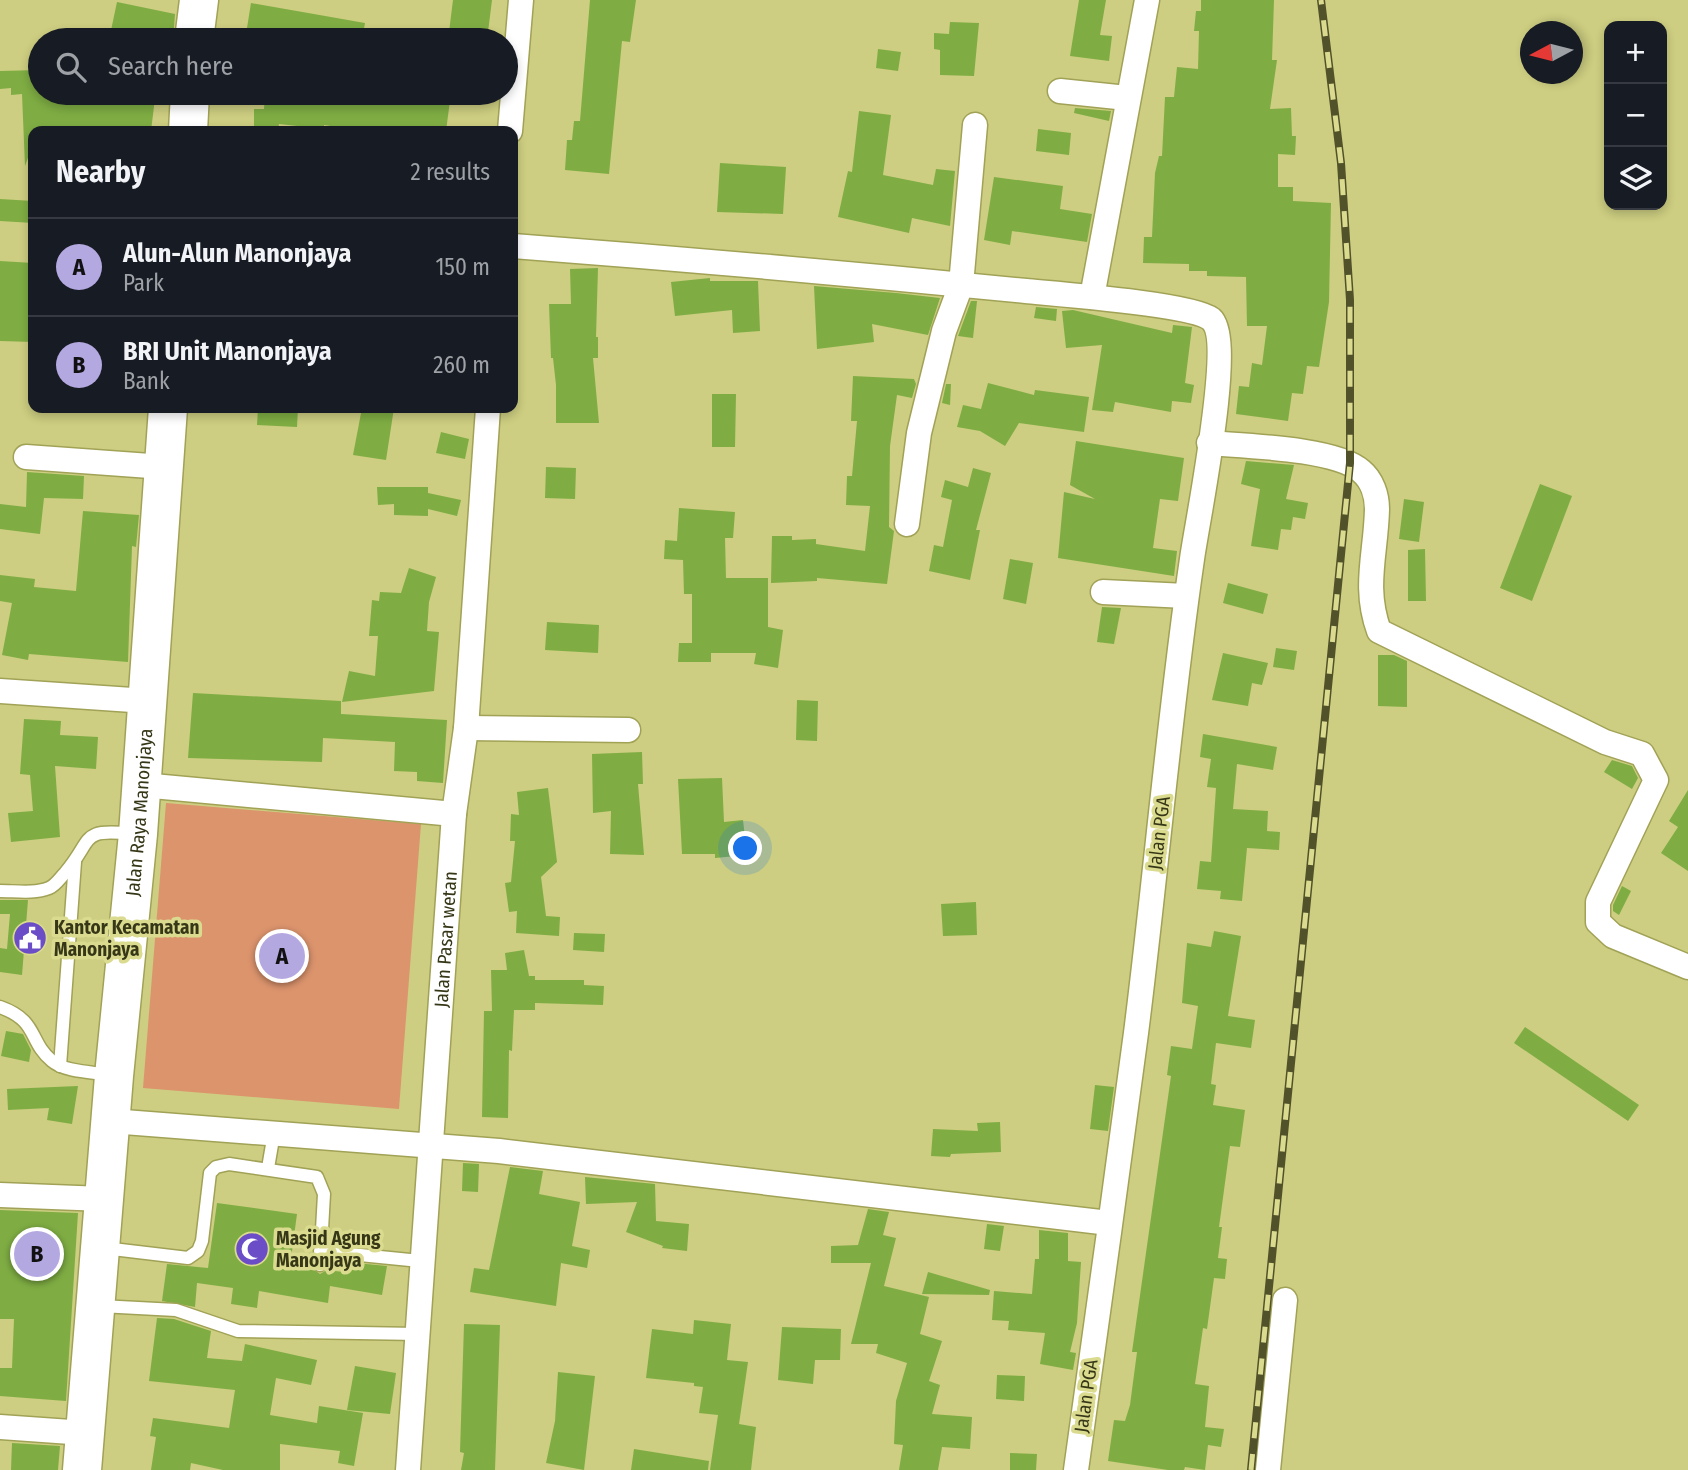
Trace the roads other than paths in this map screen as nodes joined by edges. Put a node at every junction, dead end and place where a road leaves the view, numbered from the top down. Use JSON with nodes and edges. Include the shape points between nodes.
{"nodes":[{"id":1,"x":199,"y":0,"type":"edge"},
{"id":2,"x":521,"y":0,"type":"edge"},
{"id":3,"x":1147,"y":0,"type":"edge"},
{"id":4,"x":196,"y":28,"type":"edge"},
{"id":5,"x":518,"y":36,"type":"edge"},
{"id":6,"x":1059,"y":90,"type":"dead end"},
{"id":7,"x":1127,"y":98,"type":"junction"},
{"id":8,"x":189,"y":105,"type":"edge"},
{"id":9,"x":512,"y":105,"type":"edge"},
{"id":10,"x":975,"y":125,"type":"dead end"},
{"id":11,"x":188,"y":126,"type":"edge"},
{"id":12,"x":510,"y":126,"type":"edge"},
{"id":13,"x":518,"y":246,"type":"edge"},
{"id":14,"x":961,"y":285,"type":"junction"},
{"id":15,"x":1092,"y":297,"type":"junction"},
{"id":16,"x":168,"y":413,"type":"edge"},
{"id":17,"x":488,"y":413,"type":"edge"},
{"id":18,"x":1209,"y":443,"type":"junction"},
{"id":19,"x":26,"y":457,"type":"dead end"},
{"id":20,"x":164,"y":467,"type":"junction"},
{"id":21,"x":907,"y":524,"type":"dead end"},
{"id":22,"x":1103,"y":592,"type":"dead end"},
{"id":23,"x":1186,"y":596,"type":"junction"},
{"id":24,"x":0,"y":691,"type":"edge"},
{"id":25,"x":147,"y":701,"type":"junction"},
{"id":26,"x":466,"y":728,"type":"junction"},
{"id":27,"x":628,"y":730,"type":"dead end"},
{"id":28,"x":142,"y":786,"type":"junction"},
{"id":29,"x":454,"y":814,"type":"junction"},
{"id":30,"x":138,"y":834,"type":"junction"},
{"id":31,"x":75,"y":862,"type":"junction"},
{"id":32,"x":0,"y":891,"type":"edge"},
{"id":33,"x":1688,"y":967,"type":"edge"},
{"id":34,"x":0,"y":1007,"type":"edge"},
{"id":35,"x":60,"y":1066,"type":"junction"},
{"id":36,"x":114,"y":1076,"type":"junction"},
{"id":37,"x":111,"y":1121,"type":"junction"},
{"id":38,"x":274,"y":1133,"type":"junction"},
{"id":39,"x":431,"y":1148,"type":"junction"},
{"id":40,"x":268,"y":1168,"type":"junction"},
{"id":41,"x":0,"y":1195,"type":"edge"},
{"id":42,"x":104,"y":1199,"type":"junction"},
{"id":43,"x":1109,"y":1223,"type":"junction"},
{"id":44,"x":102,"y":1248,"type":"junction"},
{"id":45,"x":320,"y":1251,"type":"junction"},
{"id":46,"x":420,"y":1261,"type":"junction"},
{"id":47,"x":320,"y":1265,"type":"dead end"},
{"id":48,"x":1285,"y":1300,"type":"dead end"},
{"id":49,"x":97,"y":1306,"type":"junction"},
{"id":50,"x":418,"y":1334,"type":"junction"},
{"id":51,"x":0,"y":1427,"type":"edge"},
{"id":52,"x":84,"y":1451,"type":"edge"},
{"id":53,"x":408,"y":1470,"type":"edge"},
{"id":54,"x":1076,"y":1470,"type":"edge"},
{"id":55,"x":1268,"y":1470,"type":"edge"}],
"edges":[{"from":1,"to":4,"type":"main road"},
{"from":2,"to":5,"type":"street"},
{"from":3,"to":7,"type":"street"},
{"from":6,"to":7,"type":"street"},
{"from":7,"to":15,"type":"street"},
{"from":8,"to":11,"type":"main road"},
{"from":9,"to":12,"type":"street"},
{"from":10,"to":14,"type":"street"},
{"from":13,"to":14,"type":"street"},
{"from":14,"to":15,"type":"street"},
{"from":14,"to":21,"type":"street","via":[[944,331],[919,433]]},
{"from":15,"to":18,"type":"street","name":"Jalan PGA","via":[[1210,318],[1220,344],[1219,392]]},
{"from":16,"to":20,"type":"main road","name":"Jalan Raya Manonjaya"},
{"from":17,"to":26,"type":"street","name":"Jalan Pasar wetan"},
{"from":18,"to":23,"type":"street","name":"Jalan PGA"},
{"from":18,"to":33,"type":"street","via":[[1279,448],[1350,463],[1362,471],[1374,488],[1377,509],[1369,572],[1370,607],[1379,631],[1605,742],[1642,754],[1656,780],[1598,902],[1598,922],[1613,936]]},
{"from":19,"to":20,"type":"street"},
{"from":20,"to":25,"type":"main road","name":"Jalan Raya Manonjaya"},
{"from":22,"to":23,"type":"street"},
{"from":23,"to":43,"type":"street","name":"Jalan PGA","via":[[1136,1032]]},
{"from":24,"to":25,"type":"street"},
{"from":25,"to":28,"type":"main road","name":"Jalan Raya Manonjaya"},
{"from":26,"to":27,"type":"street"},
{"from":26,"to":29,"type":"street","name":"Jalan Pasar wetan"},
{"from":28,"to":29,"type":"street"},
{"from":28,"to":30,"type":"main road","name":"Jalan Raya Manonjaya"},
{"from":29,"to":39,"type":"street","name":"Jalan Pasar wetan"},
{"from":30,"to":31,"type":"lane","via":[[96,833],[85,840]]},
{"from":30,"to":36,"type":"main road","name":"Jalan Raya Manonjaya"},
{"from":31,"to":32,"type":"lane","via":[[53,887],[38,892]]},
{"from":31,"to":35,"type":"lane"},
{"from":34,"to":35,"type":"lane","via":[[26,1021],[50,1060]]},
{"from":35,"to":36,"type":"lane"},
{"from":36,"to":37,"type":"main road","name":"Jalan Raya Manonjaya"},
{"from":37,"to":38,"type":"street"},
{"from":37,"to":42,"type":"main road","name":"Jalan Raya Manonjaya"},
{"from":38,"to":39,"type":"street"},
{"from":38,"to":40,"type":"lane"},
{"from":39,"to":43,"type":"street","via":[[499,1151]]},
{"from":39,"to":46,"type":"street","name":"Jalan Pasar wetan"},
{"from":40,"to":44,"type":"lane","via":[[215,1167],[210,1173],[202,1241],[188,1258]]},
{"from":40,"to":45,"type":"lane","via":[[317,1177],[324,1194]]},
{"from":41,"to":42,"type":"street"},
{"from":42,"to":44,"type":"main road","name":"Jalan Raya Manonjaya"},
{"from":43,"to":54,"type":"street","name":"Jalan PGA"},
{"from":44,"to":49,"type":"main road","name":"Jalan Raya Manonjaya"},
{"from":45,"to":46,"type":"lane"},
{"from":45,"to":47,"type":"lane"},
{"from":46,"to":50,"type":"street","name":"Jalan Pasar wetan"},
{"from":48,"to":55,"type":"street"},
{"from":49,"to":50,"type":"lane","via":[[176,1310],[238,1331]]},
{"from":49,"to":52,"type":"main road","name":"Jalan Raya Manonjaya"},
{"from":50,"to":53,"type":"street","name":"Jalan Pasar wetan"},
{"from":51,"to":52,"type":"street"}]}
